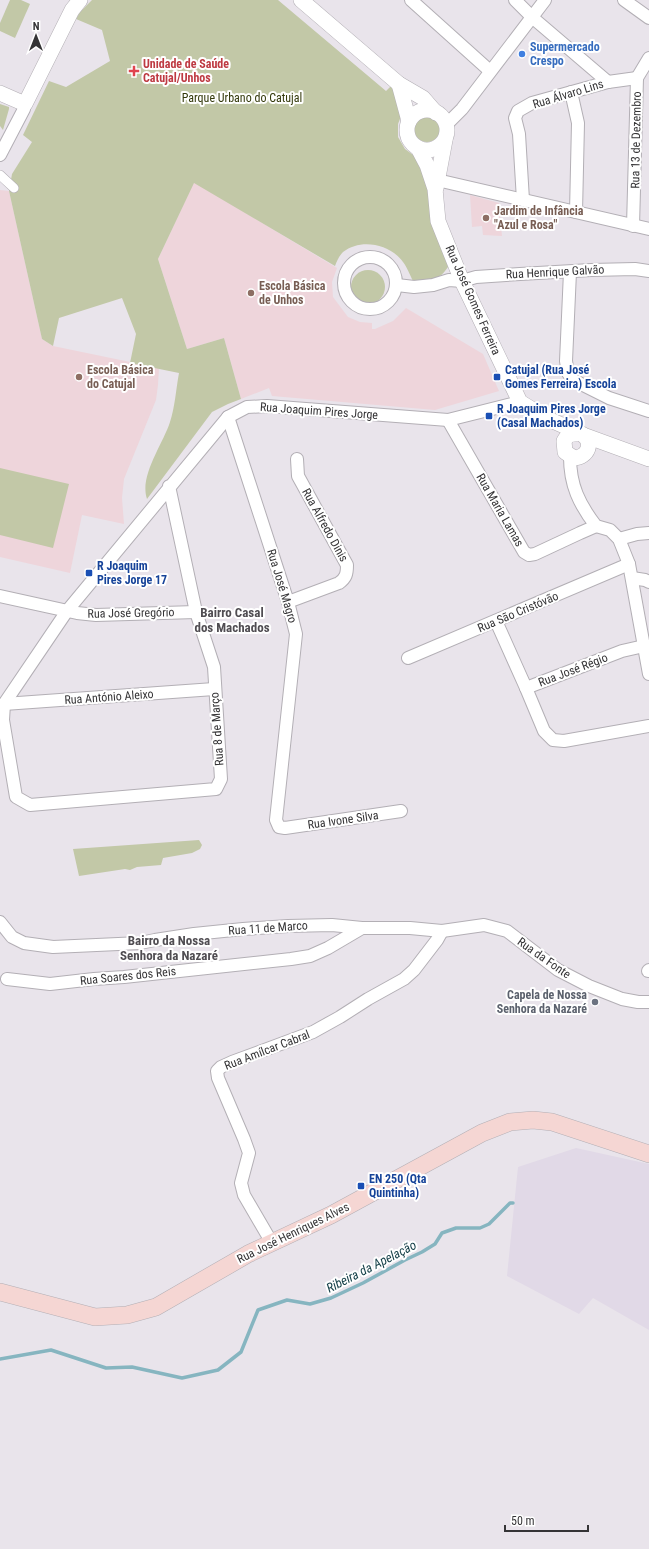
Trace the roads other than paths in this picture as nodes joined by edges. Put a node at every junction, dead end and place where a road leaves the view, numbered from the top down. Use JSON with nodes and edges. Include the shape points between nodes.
{"nodes":[{"id":1,"x":80,"y":0,"type":"edge"},
{"id":2,"x":301,"y":0,"type":"edge"},
{"id":3,"x":411,"y":0,"type":"edge"},
{"id":4,"x":516,"y":0,"type":"edge"},
{"id":5,"x":545,"y":0,"type":"edge"},
{"id":6,"x":624,"y":0,"type":"edge"},
{"id":7,"x":532,"y":18,"type":"junction"},
{"id":8,"x":649,"y":18,"type":"edge"},
{"id":9,"x":649,"y":58,"type":"edge"},
{"id":10,"x":490,"y":71,"type":"junction"},
{"id":11,"x":637,"y":78,"type":"junction"},
{"id":12,"x":608,"y":82,"type":"junction"},
{"id":13,"x":399,"y":84,"type":"junction"},
{"id":14,"x":571,"y":92,"type":"junction"},
{"id":15,"x":0,"y":93,"type":"edge"},
{"id":16,"x":25,"y":104,"type":"junction"},
{"id":17,"x":436,"y":113,"type":"junction"},
{"id":18,"x":409,"y":121,"type":"junction"},
{"id":19,"x":446,"y":125,"type":"junction"},
{"id":20,"x":445,"y":140,"type":"junction"},
{"id":21,"x":418,"y":148,"type":"junction"},
{"id":22,"x":0,"y":155,"type":"edge"},
{"id":23,"x":0,"y":175,"type":"edge"},
{"id":24,"x":436,"y":184,"type":"junction"},
{"id":25,"x":14,"y":188,"type":"dead end"},
{"id":26,"x":523,"y":200,"type":"junction"},
{"id":27,"x":576,"y":212,"type":"junction"},
{"id":28,"x":633,"y":226,"type":"junction"},
{"id":29,"x":649,"y":230,"type":"edge"},
{"id":30,"x":649,"y":271,"type":"edge"},
{"id":31,"x":570,"y":272,"type":"junction"},
{"id":32,"x":462,"y":281,"type":"junction"},
{"id":33,"x":397,"y":285,"type":"junction"},
{"id":34,"x":520,"y":402,"type":"junction"},
{"id":35,"x":649,"y":411,"type":"edge"},
{"id":36,"x":228,"y":417,"type":"junction"},
{"id":37,"x":546,"y":418,"type":"junction"},
{"id":38,"x":448,"y":420,"type":"junction"},
{"id":39,"x":584,"y":440,"type":"junction"},
{"id":40,"x":564,"y":441,"type":"junction"},
{"id":41,"x":570,"y":457,"type":"junction"},
{"id":42,"x":297,"y":459,"type":"dead end"},
{"id":43,"x":649,"y":459,"type":"edge"},
{"id":44,"x":169,"y":486,"type":"junction"},
{"id":45,"x":596,"y":526,"type":"junction"},
{"id":46,"x":649,"y":533,"type":"edge"},
{"id":47,"x":619,"y":539,"type":"junction"},
{"id":48,"x":628,"y":564,"type":"junction"},
{"id":49,"x":632,"y":578,"type":"junction"},
{"id":50,"x":649,"y":582,"type":"edge"},
{"id":51,"x":0,"y":596,"type":"edge"},
{"id":52,"x":288,"y":602,"type":"junction"},
{"id":53,"x":67,"y":611,"type":"junction"},
{"id":54,"x":196,"y":612,"type":"junction"},
{"id":55,"x":496,"y":621,"type":"junction"},
{"id":56,"x":647,"y":652,"type":"edge"},
{"id":57,"x":408,"y":658,"type":"dead end"},
{"id":58,"x":649,"y":674,"type":"edge"},
{"id":59,"x":526,"y":688,"type":"junction"},
{"id":60,"x":214,"y":689,"type":"junction"},
{"id":61,"x":4,"y":704,"type":"junction"},
{"id":62,"x":649,"y":726,"type":"edge"},
{"id":63,"x":401,"y":811,"type":"dead end"},
{"id":64,"x":285,"y":828,"type":"joint"},
{"id":65,"x":0,"y":922,"type":"edge"},
{"id":66,"x":484,"y":925,"type":"joint"},
{"id":67,"x":362,"y":928,"type":"junction"},
{"id":68,"x":442,"y":931,"type":"junction"},
{"id":69,"x":6,"y":979,"type":"dead end"},
{"id":70,"x":649,"y":1002,"type":"edge"},
{"id":71,"x":649,"y":1154,"type":"edge"},
{"id":72,"x":272,"y":1243,"type":"junction"},
{"id":73,"x":0,"y":1292,"type":"edge"}],
"edges":[{"from":1,"to":16,"type":"street","via":[[72,10]]},
{"from":2,"to":13,"type":"street"},
{"from":3,"to":10,"type":"street"},
{"from":4,"to":7,"type":"street"},
{"from":5,"to":7,"type":"street"},
{"from":6,"to":8,"type":"street"},
{"from":7,"to":10,"type":"street"},
{"from":7,"to":12,"type":"street"},
{"from":9,"to":11,"type":"street","name":"Rua 13 de Dezembro"},
{"from":10,"to":19,"type":"street","via":[[462,109]]},
{"from":11,"to":12,"type":"street","name":"Rua Álvaro Lins"},
{"from":11,"to":28,"type":"street","name":"Rua 13 de Dezembro"},
{"from":12,"to":14,"type":"street","name":"Rua Álvaro Lins"},
{"from":13,"to":17,"type":"street","via":[[423,98]]},
{"from":13,"to":18,"type":"street"},
{"from":14,"to":26,"type":"street","name":"Rua Álvaro Lins","via":[[518,111],[515,118],[519,134]]},
{"from":14,"to":27,"type":"street","via":[[578,123]]},
{"from":15,"to":16,"type":"street"},
{"from":16,"to":22,"type":"street"},
{"from":17,"to":18,"type":"street","via":[[418,112]]},
{"from":17,"to":19,"type":"street"},
{"from":18,"to":21,"type":"street","via":[[407,133],[412,144]]},
{"from":19,"to":20,"type":"street"},
{"from":20,"to":21,"type":"street","via":[[430,150]]},
{"from":20,"to":24,"type":"street","name":"Rua José Gomes Ferreira"},
{"from":21,"to":24,"type":"street","name":"Rua José Gomes Ferreira"},
{"from":23,"to":25,"type":"street"},
{"from":24,"to":26,"type":"street"},
{"from":24,"to":32,"type":"street","name":"Rua José Gomes Ferreira","via":[[438,221]]},
{"from":26,"to":27,"type":"street"},
{"from":27,"to":28,"type":"street"},
{"from":28,"to":29,"type":"street"},
{"from":30,"to":31,"type":"street","name":"Rua Henrique Galvão","via":[[635,269]]},
{"from":31,"to":32,"type":"street","name":"Rua Henrique Galvão","via":[[476,277]]},
{"from":31,"to":35,"type":"street","via":[[566,361],[568,373],[573,380],[609,398]]},
{"from":32,"to":33,"type":"street","name":"Rua Henrique Galvão","via":[[449,280],[414,287]]},
{"from":32,"to":34,"type":"street","name":"Rua José Gomes Ferreira"},
{"from":33,"to":33,"type":"street","via":[[393,268],[387,262],[371,256],[358,259],[344,276],[346,293],[350,300],[365,309],[374,309],[390,301]]},
{"from":34,"to":37,"type":"street"},
{"from":34,"to":38,"type":"street","name":"Rua Joaquim Pires Jorge"},
{"from":36,"to":38,"type":"street","name":"Rua Joaquim Pires Jorge","via":[[247,407],[267,406]]},
{"from":36,"to":44,"type":"street","name":"Rua Joaquim Pires Jorge"},
{"from":36,"to":52,"type":"street","name":"Rua José Magro"},
{"from":37,"to":39,"type":"street"},
{"from":37,"to":40,"type":"street"},
{"from":38,"to":45,"type":"street","name":"Rua Maria Lamas","via":[[524,552],[529,555],[535,554]]},
{"from":39,"to":40,"type":"street","via":[[571,433]]},
{"from":39,"to":41,"type":"street","via":[[585,454],[578,458]]},
{"from":39,"to":43,"type":"street"},
{"from":40,"to":41,"type":"street","via":[[564,449]]},
{"from":41,"to":45,"type":"street","via":[[570,472],[577,497]]},
{"from":42,"to":52,"type":"street","name":"Rua Alfredo Dinis","via":[[298,476],[347,565],[347,573],[339,583]]},
{"from":44,"to":53,"type":"street","name":"Rua Joaquim Pires Jorge"},
{"from":44,"to":54,"type":"street","name":"Rua 8 de Março"},
{"from":45,"to":47,"type":"street","via":[[610,530]]},
{"from":46,"to":47,"type":"street"},
{"from":47,"to":48,"type":"street"},
{"from":48,"to":49,"type":"street"},
{"from":48,"to":55,"type":"street","name":"Rua São Cristóvão"},
{"from":49,"to":50,"type":"street"},
{"from":49,"to":56,"type":"street"},
{"from":51,"to":53,"type":"street"},
{"from":52,"to":64,"type":"street","name":"Rua José Magro","via":[[296,634],[276,820],[279,827]]},
{"from":53,"to":54,"type":"street","name":"Rua José Gregório","via":[[96,615]]},
{"from":53,"to":61,"type":"street","name":"Rua Joaquim Pires Jorge"},
{"from":54,"to":60,"type":"street","name":"Rua 8 de Março","via":[[214,667]]},
{"from":55,"to":57,"type":"street","name":"Rua São Cristóvão"},
{"from":55,"to":59,"type":"street","name":"Rua José Régio"},
{"from":56,"to":58,"type":"street"},
{"from":56,"to":59,"type":"street","name":"Rua José Régio","via":[[622,652]]},
{"from":59,"to":62,"type":"street","via":[[544,731],[553,740],[564,741]]},
{"from":60,"to":61,"type":"street","name":"Rua António Aleixo"},
{"from":60,"to":61,"type":"street","name":"Rua 8 de Março","via":[[221,779],[216,789],[30,805],[16,797],[3,720]]},
{"from":63,"to":64,"type":"street","name":"Rua Ivone Silva"},
{"from":65,"to":67,"type":"street","name":"Rua 11 de Marco","via":[[12,937],[24,943],[52,947],[140,943],[243,929],[332,925]]},
{"from":66,"to":68,"type":"street","name":"Rua 11 de Marco"},
{"from":66,"to":70,"type":"street","name":"Rua da Fonte","via":[[507,931],[558,970],[589,986],[622,999]]},
{"from":67,"to":68,"type":"street","name":"Rua 11 de Marco"},
{"from":67,"to":69,"type":"street","name":"Rua Soares dos Reis","via":[[310,956],[290,959],[50,984]]},
{"from":68,"to":72,"type":"street","name":"Rua Amílcar Cabral","via":[[414,970],[404,979],[313,1032],[232,1062],[217,1071],[249,1153],[241,1183],[244,1195]]},
{"from":71,"to":72,"type":"main road","name":"Rua José Henriques Alves","via":[[552,1122],[510,1122],[482,1133],[331,1215]]},
{"from":72,"to":73,"type":"main road","name":"Rua José Henriques Alves","via":[[156,1307],[127,1315],[95,1317]]}]}
